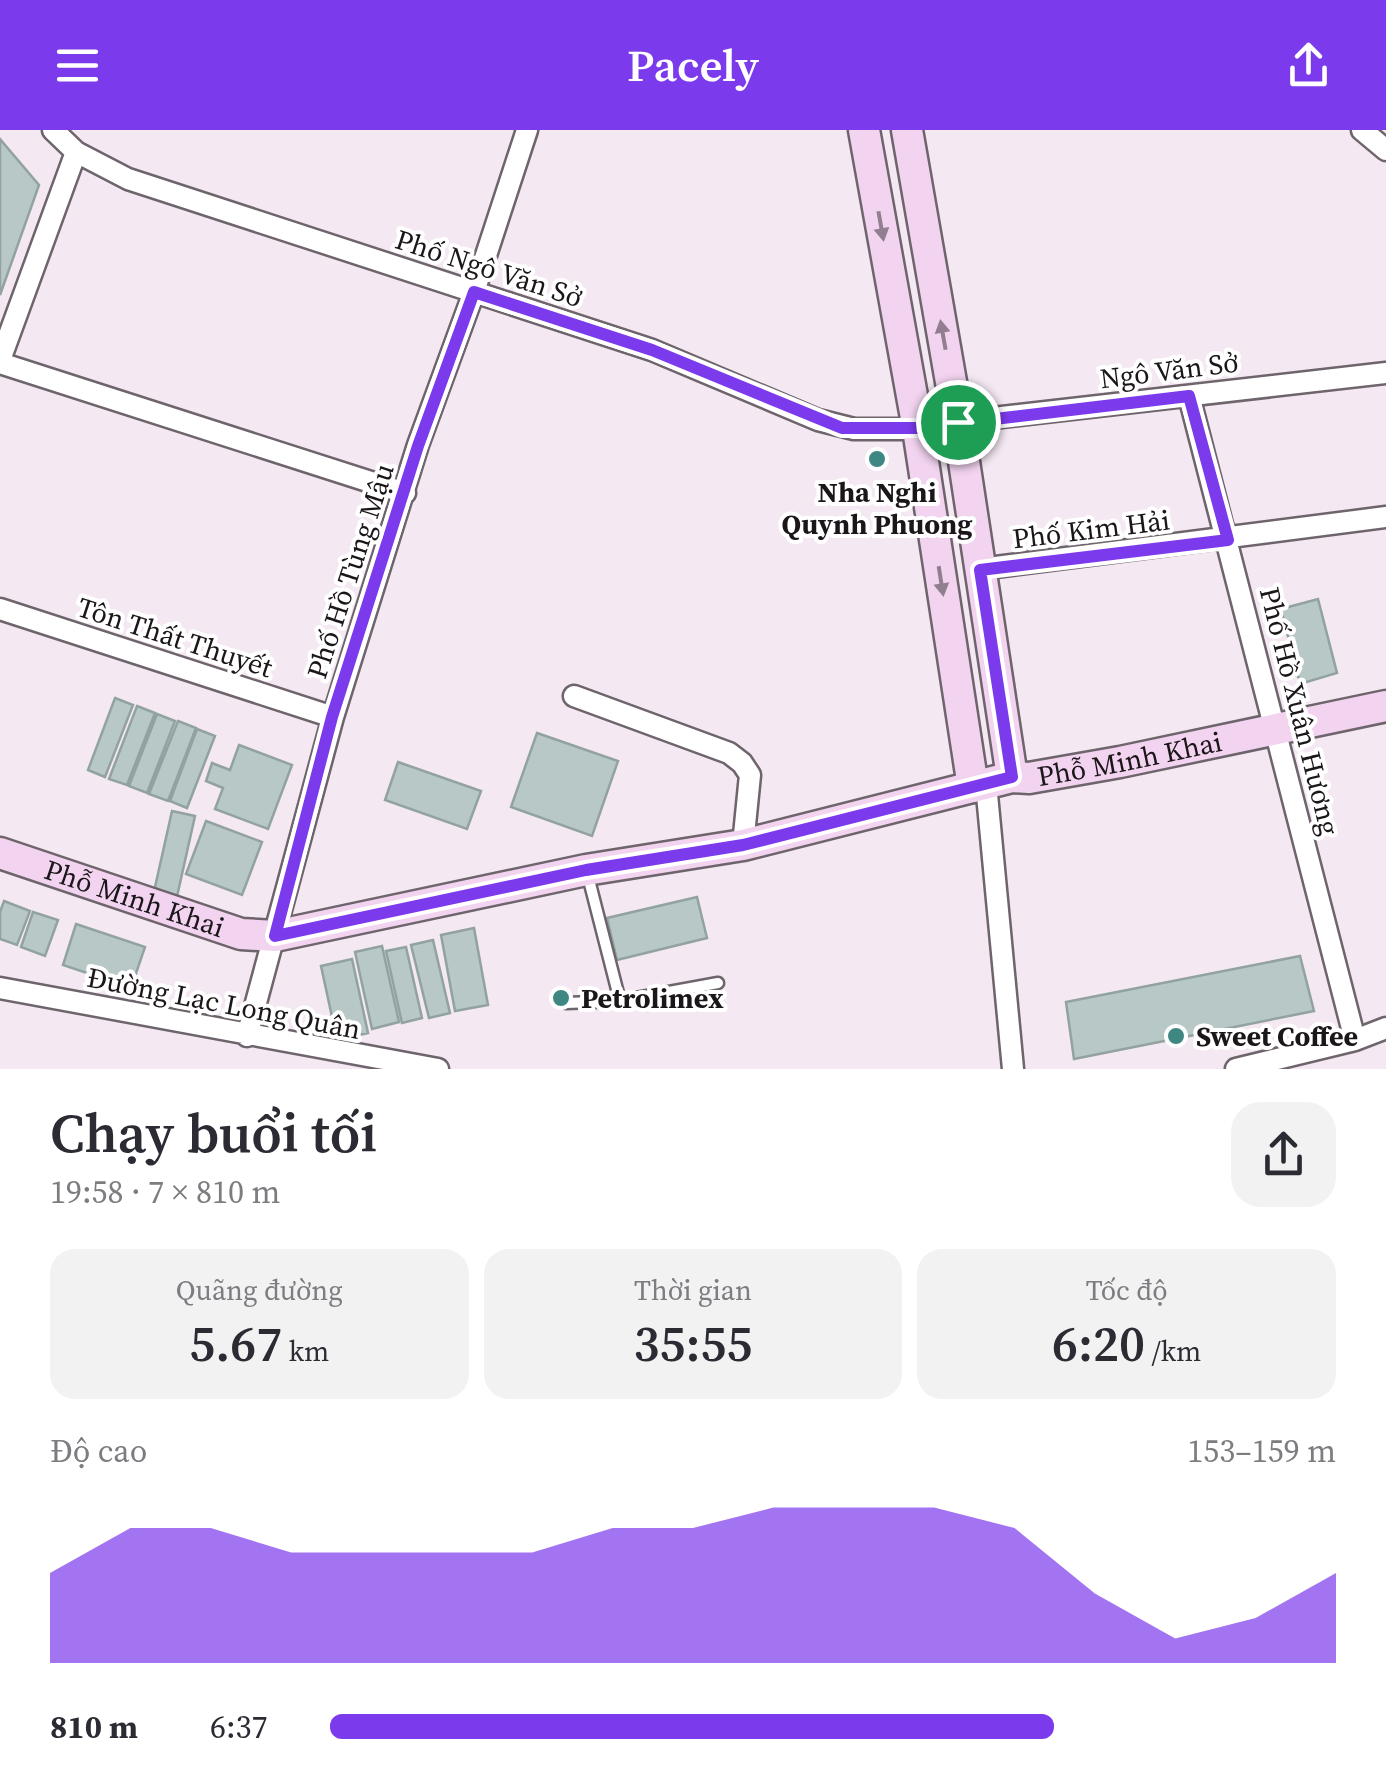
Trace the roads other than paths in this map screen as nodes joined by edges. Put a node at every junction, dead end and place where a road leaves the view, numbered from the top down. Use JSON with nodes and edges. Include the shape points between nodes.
{"nodes":[{"id":1,"x":53,"y":130,"type":"edge"},
{"id":2,"x":527,"y":130,"type":"edge"},
{"id":3,"x":864,"y":130,"type":"edge"},
{"id":4,"x":907,"y":130,"type":"edge"},
{"id":5,"x":1362,"y":130,"type":"edge"},
{"id":6,"x":1386,"y":150,"type":"edge"},
{"id":7,"x":76,"y":152,"type":"junction"},
{"id":8,"x":474,"y":292,"type":"junction"},
{"id":9,"x":0,"y":362,"type":"edge"},
{"id":10,"x":1386,"y":372,"type":"edge"},
{"id":11,"x":1189,"y":396,"type":"junction"},
{"id":12,"x":958,"y":422,"type":"junction"},
{"id":13,"x":918,"y":428,"type":"junction"},
{"id":14,"x":405,"y":493,"type":"junction"},
{"id":15,"x":1386,"y":517,"type":"edge"},
{"id":16,"x":1228,"y":540,"type":"junction"},
{"id":17,"x":980,"y":570,"type":"junction"},
{"id":18,"x":0,"y":608,"type":"edge"},
{"id":19,"x":574,"y":696,"type":"dead end"},
{"id":20,"x":1386,"y":706,"type":"edge"},
{"id":21,"x":332,"y":717,"type":"junction"},
{"id":22,"x":1277,"y":730,"type":"junction"},
{"id":23,"x":990,"y":783,"type":"junction"},
{"id":24,"x":743,"y":845,"type":"junction"},
{"id":25,"x":0,"y":853,"type":"edge"},
{"id":26,"x":586,"y":870,"type":"junction"},
{"id":27,"x":275,"y":936,"type":"junction"},
{"id":28,"x":718,"y":983,"type":"dead end"},
{"id":29,"x":0,"y":988,"type":"edge"},
{"id":30,"x":620,"y":1001,"type":"junction"},
{"id":31,"x":566,"y":1004,"type":"dead end"},
{"id":32,"x":1386,"y":1028,"type":"edge"},
{"id":33,"x":247,"y":1036,"type":"junction"},
{"id":34,"x":1354,"y":1040,"type":"junction"},
{"id":35,"x":438,"y":1069,"type":"edge"},
{"id":36,"x":1013,"y":1069,"type":"edge"},
{"id":37,"x":1236,"y":1069,"type":"edge"}],
"edges":[{"from":1,"to":7,"type":"street","name":"Phố Ngô Văn Sở"},
{"from":2,"to":8,"type":"street","name":"Phố Hồ Tùng Mậu"},
{"from":3,"to":13,"type":"street","one_way":true},
{"from":12,"to":4,"type":"street","one_way":true},
{"from":5,"to":6,"type":"street"},
{"from":7,"to":8,"type":"street","name":"Phố Ngô Văn Sở","via":[[128,179]]},
{"from":7,"to":9,"type":"street"},
{"from":8,"to":13,"type":"street","name":"Phố Ngô Văn Sở","via":[[652,350],[842,428]]},
{"from":8,"to":14,"type":"street","name":"Phố Hồ Tùng Mậu"},
{"from":9,"to":14,"type":"street"},
{"from":10,"to":11,"type":"street","name":"Ngô Văn Sở"},
{"from":11,"to":12,"type":"street","name":"Ngô Văn Sở"},
{"from":11,"to":16,"type":"street","name":"Phố Hồ Xuân Hương"},
{"from":12,"to":13,"type":"street"},
{"from":12,"to":17,"type":"street"},
{"from":13,"to":23,"type":"street","one_way":true},
{"from":14,"to":21,"type":"street","name":"Phố Hồ Tùng Mậu"},
{"from":15,"to":16,"type":"street","name":"Phố Kim Hải"},
{"from":16,"to":17,"type":"street","name":"Phố Kim Hải"},
{"from":16,"to":22,"type":"street","name":"Phố Hồ Xuân Hương"},
{"from":17,"to":23,"type":"street"},
{"from":18,"to":21,"type":"street","name":"Tôn Thất Thuyết"},
{"from":19,"to":24,"type":"street","via":[[742,763],[750,774]]},
{"from":20,"to":22,"type":"street","name":"Phỗ Minh Khai"},
{"from":21,"to":27,"type":"street","name":"Phố Hồ Tùng Mậu"},
{"from":22,"to":23,"type":"street","name":"Phỗ Minh Khai"},
{"from":22,"to":34,"type":"street","name":"Phố Hồ Xuân Hương"},
{"from":23,"to":24,"type":"street","name":"Phỗ Minh Khai"},
{"from":23,"to":36,"type":"street"},
{"from":24,"to":26,"type":"street","name":"Phỗ Minh Khai"},
{"from":25,"to":27,"type":"street","name":"Phỗ Minh Khai","via":[[241,934]]},
{"from":26,"to":27,"type":"street","name":"Phỗ Minh Khai"},
{"from":26,"to":30,"type":"lane"},
{"from":27,"to":33,"type":"street","name":"Phố Hồ Tùng Mậu"},
{"from":28,"to":30,"type":"lane"},
{"from":29,"to":33,"type":"street","name":"Đường Lạc Long Quân"},
{"from":30,"to":31,"type":"lane"},
{"from":32,"to":34,"type":"street"},
{"from":33,"to":35,"type":"street","name":"Đường Lạc Long Quân"},
{"from":34,"to":37,"type":"street"}]}
